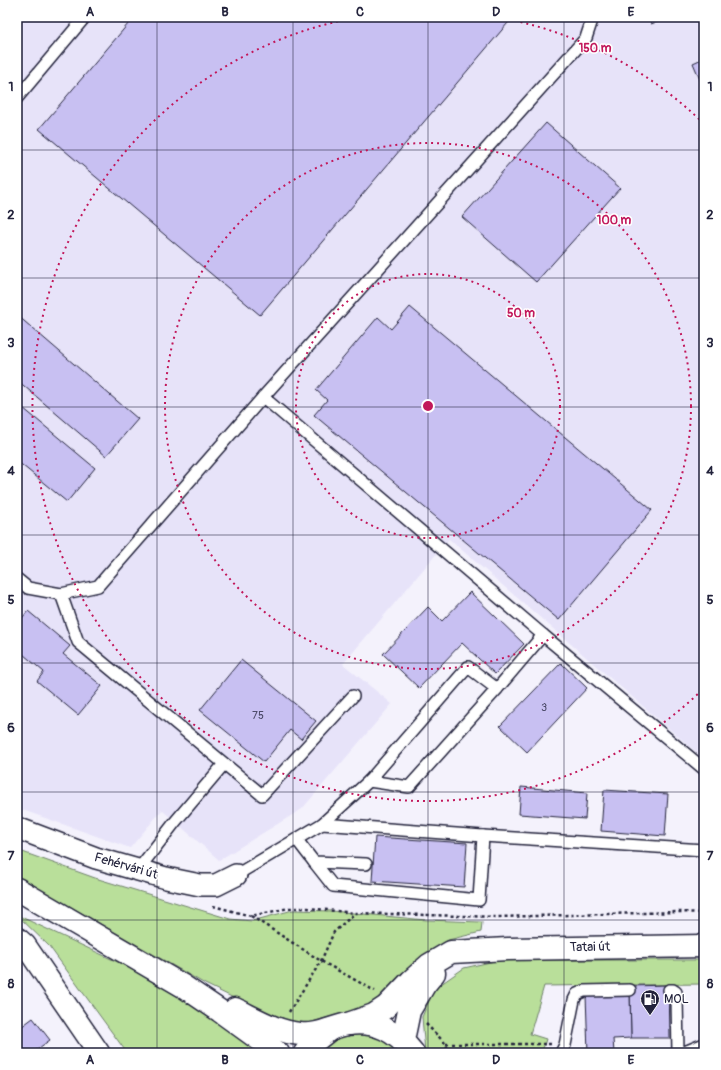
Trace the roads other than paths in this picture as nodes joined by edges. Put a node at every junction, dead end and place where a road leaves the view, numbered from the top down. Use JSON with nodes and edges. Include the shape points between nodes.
{"nodes":[{"id":1,"x":85,"y":17,"type":"edge"},
{"id":2,"x":592,"y":17,"type":"edge"},
{"id":3,"x":17,"y":98,"type":"edge"},
{"id":4,"x":263,"y":397,"type":"junction"},
{"id":5,"x":17,"y":579,"type":"edge"},
{"id":6,"x":61,"y":594,"type":"junction"},
{"id":7,"x":543,"y":635,"type":"junction"},
{"id":8,"x":497,"y":689,"type":"junction"},
{"id":9,"x":353,"y":696,"type":"dead end"},
{"id":10,"x":224,"y":764,"type":"junction"},
{"id":11,"x":704,"y":769,"type":"edge"},
{"id":12,"x":369,"y":781,"type":"junction"},
{"id":13,"x":322,"y":824,"type":"junction"},
{"id":14,"x":17,"y":828,"type":"edge"},
{"id":15,"x":483,"y":836,"type":"junction"},
{"id":16,"x":297,"y":840,"type":"junction"},
{"id":17,"x":704,"y":850,"type":"edge"},
{"id":18,"x":314,"y":862,"type":"junction"},
{"id":19,"x":366,"y":864,"type":"dead end"},
{"id":20,"x":138,"y":870,"type":"junction"},
{"id":21,"x":236,"y":875,"type":"joint"},
{"id":22,"x":17,"y":889,"type":"edge"},
{"id":23,"x":17,"y":938,"type":"edge"},
{"id":24,"x":704,"y":946,"type":"edge"},
{"id":25,"x":183,"y":986,"type":"junction"},
{"id":26,"x":630,"y":990,"type":"dead end"},
{"id":27,"x":669,"y":990,"type":"dead end"},
{"id":28,"x":400,"y":1006,"type":"junction"},
{"id":29,"x":338,"y":1027,"type":"junction"},
{"id":30,"x":704,"y":1044,"type":"edge"},
{"id":31,"x":408,"y":1046,"type":"edge"},
{"id":32,"x":563,"y":1049,"type":"edge"},
{"id":33,"x":99,"y":1053,"type":"edge"},
{"id":34,"x":278,"y":1053,"type":"edge"},
{"id":35,"x":305,"y":1053,"type":"edge"},
{"id":36,"x":678,"y":1053,"type":"edge"},
{"id":37,"x":682,"y":1053,"type":"edge"}],
"edges":[{"from":1,"to":3,"type":"lane"},
{"from":2,"to":4,"type":"lane","via":[[586,38]]},
{"from":4,"to":6,"type":"lane","via":[[98,586]]},
{"from":4,"to":7,"type":"lane"},
{"from":5,"to":6,"type":"lane","via":[[28,588]]},
{"from":6,"to":10,"type":"lane","via":[[78,642]]},
{"from":7,"to":8,"type":"lane"},
{"from":7,"to":11,"type":"lane"},
{"from":8,"to":12,"type":"lane","via":[[409,787]]},
{"from":8,"to":12,"type":"lane","via":[[468,667]]},
{"from":9,"to":10,"type":"lane","via":[[262,795]]},
{"from":10,"to":20,"type":"lane"},
{"from":12,"to":13,"type":"lane"},
{"from":13,"to":15,"type":"lane"},
{"from":13,"to":16,"type":"lane"},
{"from":14,"to":20,"type":"street","name":"Fehérvári út","via":[[96,858]]},
{"from":15,"to":17,"type":"lane"},
{"from":15,"to":18,"type":"lane","via":[[479,900],[333,886]]},
{"from":16,"to":18,"type":"lane"},
{"from":16,"to":21,"type":"lane"},
{"from":18,"to":19,"type":"lane"},
{"from":20,"to":21,"type":"street","name":"Fehérvári út","via":[[200,885],[216,885]]},
{"from":22,"to":25,"type":"main road"},
{"from":23,"to":33,"type":"street","via":[[25,945]]},
{"from":24,"to":28,"type":"main road","name":"Tatai út","via":[[508,948],[450,952],[428,965],[411,981]]},
{"from":25,"to":29,"type":"main road","via":[[278,1029],[310,1034]]},
{"from":25,"to":34,"type":"main road"},
{"from":26,"to":32,"type":"lane","via":[[584,991],[577,994]]},
{"from":27,"to":36,"type":"lane","via":[[676,992],[677,997]]},
{"from":28,"to":29,"type":"main road","name":"Tatai út"},
{"from":28,"to":31,"type":"main road"},
{"from":29,"to":31,"type":"main road","via":[[367,1024],[386,1029]]},
{"from":29,"to":35,"type":"main road","via":[[314,1042]]},
{"from":30,"to":37,"type":"lane"}]}
